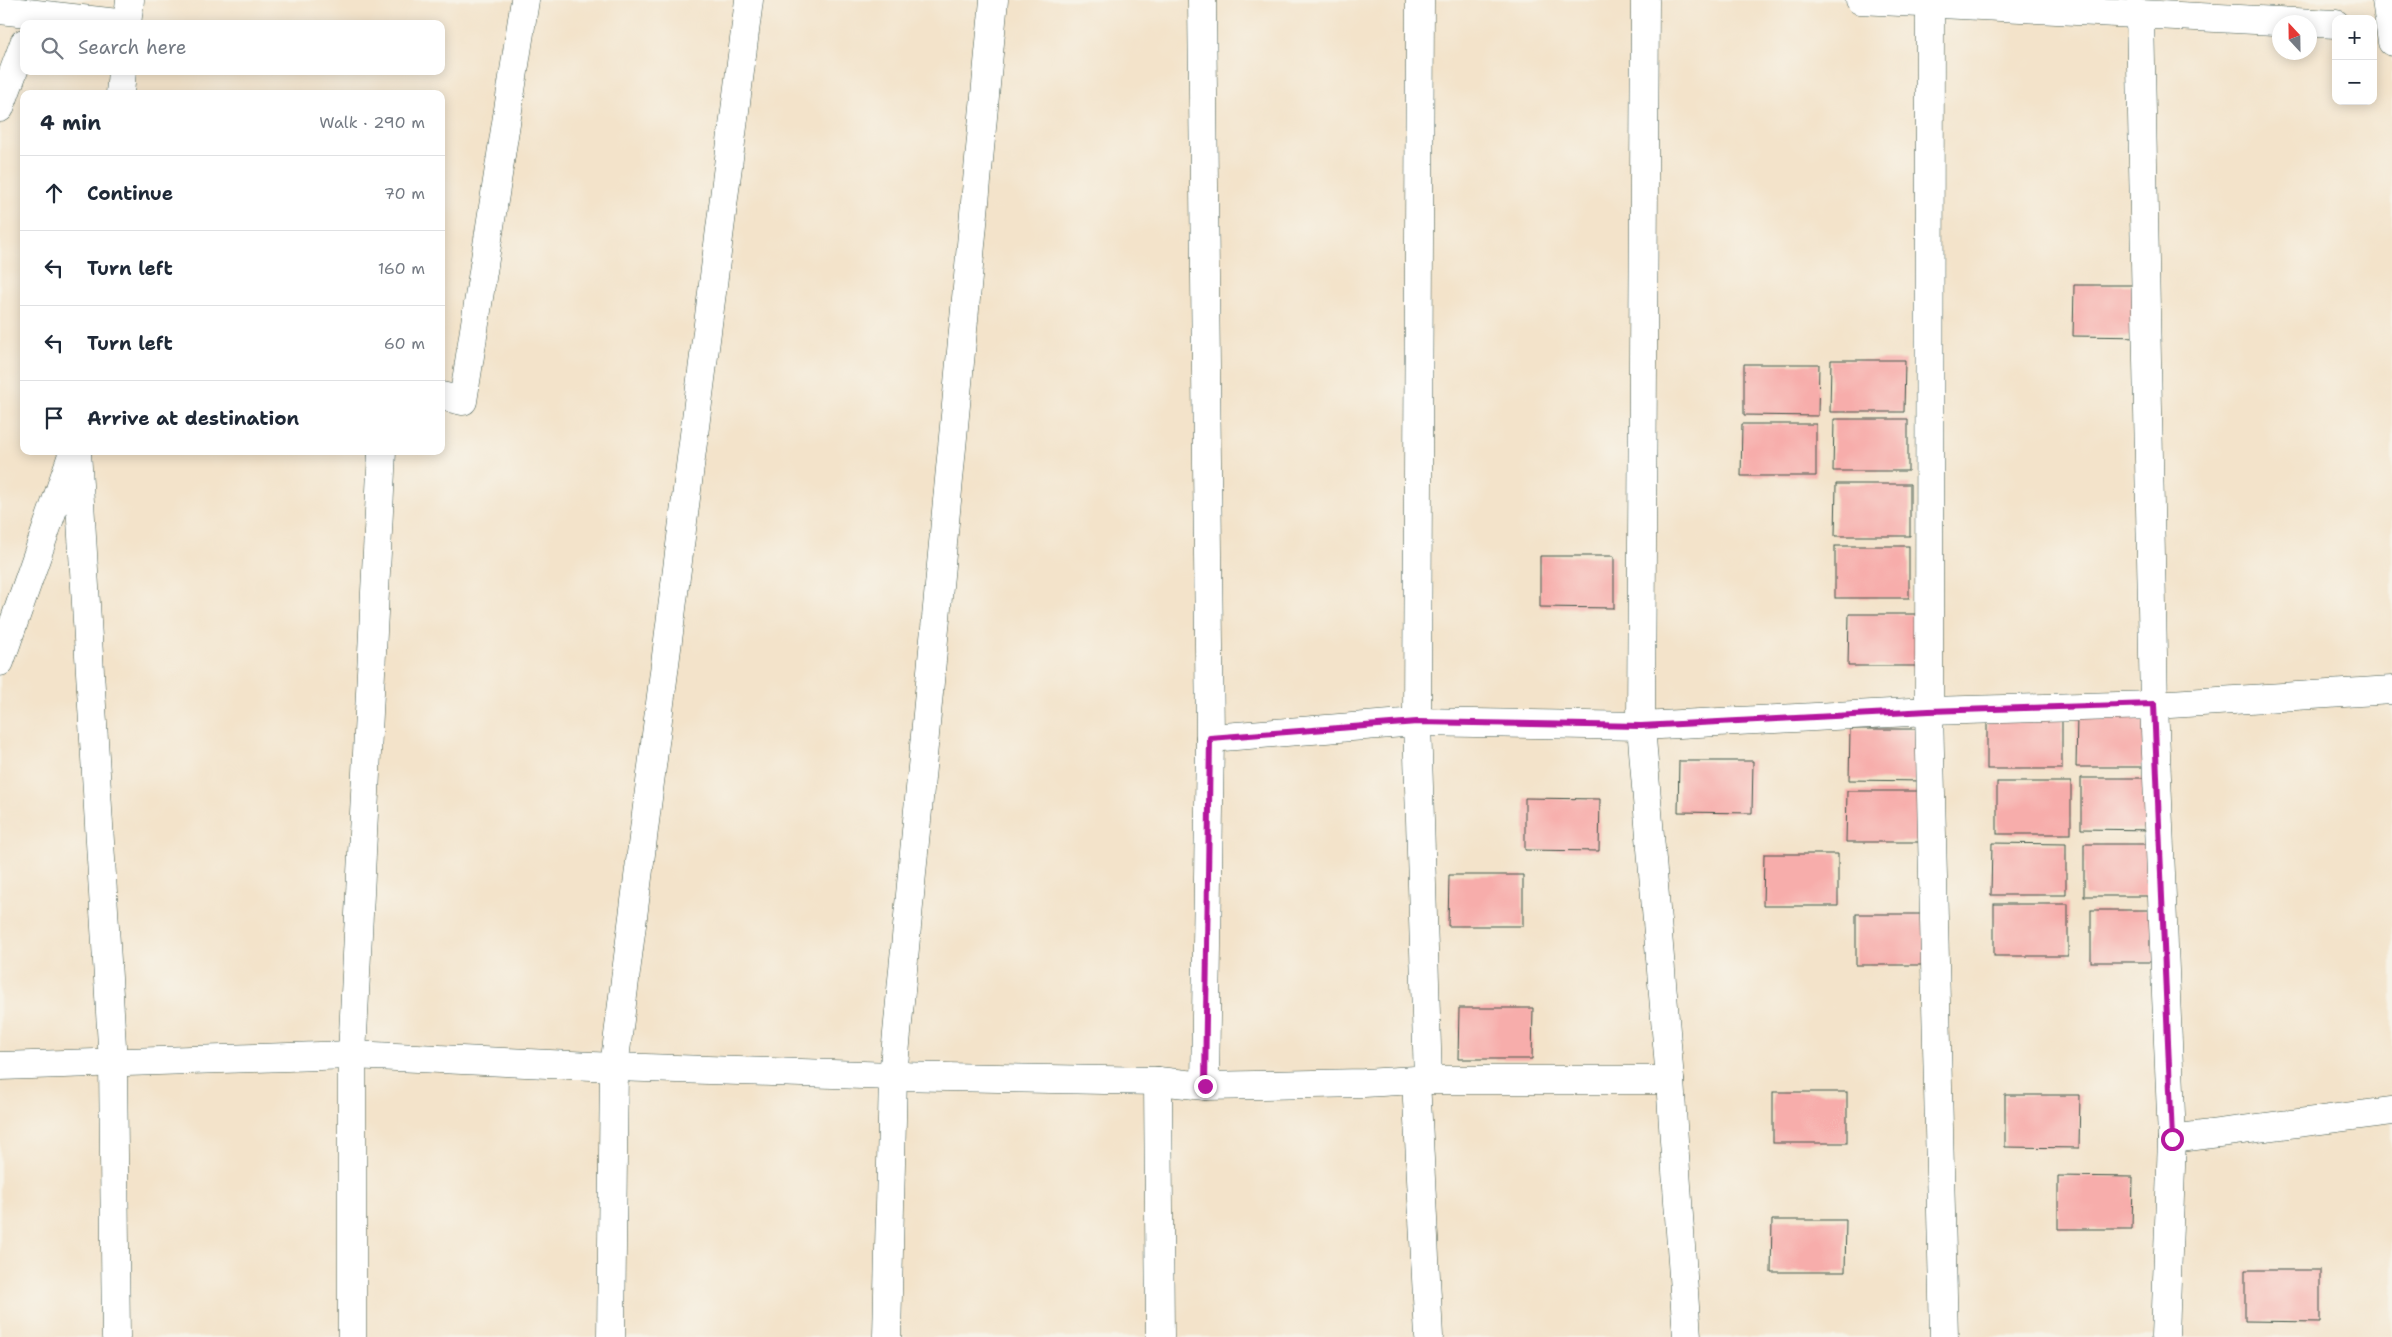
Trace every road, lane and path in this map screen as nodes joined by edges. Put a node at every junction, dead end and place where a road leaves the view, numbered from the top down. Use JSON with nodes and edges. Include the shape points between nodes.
{"nodes":[{"id":1,"x":130,"y":0,"type":"edge"},
{"id":2,"x":525,"y":0,"type":"edge"},
{"id":3,"x":749,"y":0,"type":"edge"},
{"id":4,"x":994,"y":0,"type":"edge"},
{"id":5,"x":1202,"y":0,"type":"edge"},
{"id":6,"x":1420,"y":0,"type":"edge"},
{"id":7,"x":1644,"y":0,"type":"edge"},
{"id":8,"x":1860,"y":0,"type":"edge"},
{"id":9,"x":1930,"y":5,"type":"junction"},
{"id":10,"x":0,"y":10,"type":"edge"},
{"id":11,"x":33,"y":13,"type":"edge"},
{"id":12,"x":2140,"y":15,"type":"junction"},
{"id":13,"x":93,"y":20,"type":"edge"},
{"id":14,"x":128,"y":20,"type":"edge"},
{"id":15,"x":2332,"y":24,"type":"edge"},
{"id":16,"x":20,"y":54,"type":"edge"},
{"id":17,"x":122,"y":75,"type":"edge"},
{"id":18,"x":120,"y":90,"type":"edge"},
{"id":19,"x":0,"y":108,"type":"edge"},
{"id":20,"x":445,"y":397,"type":"edge"},
{"id":21,"x":74,"y":455,"type":"edge"},
{"id":22,"x":75,"y":455,"type":"edge"},
{"id":23,"x":382,"y":455,"type":"edge"},
{"id":24,"x":0,"y":662,"type":"edge"},
{"id":25,"x":2392,"y":690,"type":"edge"},
{"id":26,"x":2154,"y":704,"type":"junction"},
{"id":27,"x":1929,"y":711,"type":"junction"},
{"id":28,"x":1417,"y":722,"type":"junction"},
{"id":29,"x":1641,"y":726,"type":"junction"},
{"id":30,"x":1210,"y":738,"type":"junction"},
{"id":31,"x":352,"y":1055,"type":"junction"},
{"id":32,"x":113,"y":1063,"type":"junction"},
{"id":33,"x":0,"y":1066,"type":"edge"},
{"id":34,"x":614,"y":1067,"type":"junction"},
{"id":35,"x":893,"y":1076,"type":"junction"},
{"id":36,"x":1422,"y":1080,"type":"junction"},
{"id":37,"x":1670,"y":1080,"type":"junction"},
{"id":38,"x":1158,"y":1081,"type":"junction"},
{"id":39,"x":1205,"y":1086,"type":"junction"},
{"id":40,"x":2392,"y":1111,"type":"edge"},
{"id":41,"x":2172,"y":1139,"type":"junction"},
{"id":42,"x":116,"y":1337,"type":"edge"},
{"id":43,"x":352,"y":1337,"type":"edge"},
{"id":44,"x":611,"y":1337,"type":"edge"},
{"id":45,"x":887,"y":1337,"type":"edge"},
{"id":46,"x":1160,"y":1337,"type":"edge"},
{"id":47,"x":1429,"y":1337,"type":"edge"},
{"id":48,"x":1687,"y":1337,"type":"edge"},
{"id":49,"x":1944,"y":1337,"type":"edge"},
{"id":50,"x":2165,"y":1337,"type":"edge"}],
"edges":[{"from":1,"to":14,"type":"street"},
{"from":2,"to":20,"type":"street","via":[[463,401]]},
{"from":3,"to":34,"type":"street"},
{"from":4,"to":35,"type":"street"},
{"from":5,"to":30,"type":"street"},
{"from":6,"to":28,"type":"street"},
{"from":7,"to":29,"type":"street"},
{"from":8,"to":9,"type":"street"},
{"from":9,"to":12,"type":"street"},
{"from":9,"to":27,"type":"street"},
{"from":10,"to":11,"type":"street"},
{"from":11,"to":13,"type":"street"},
{"from":12,"to":15,"type":"street"},
{"from":12,"to":26,"type":"street"},
{"from":16,"to":19,"type":"street"},
{"from":17,"to":18,"type":"street"},
{"from":21,"to":24,"type":"street"},
{"from":22,"to":32,"type":"street"},
{"from":23,"to":31,"type":"street"},
{"from":25,"to":26,"type":"street"},
{"from":26,"to":27,"type":"street"},
{"from":26,"to":41,"type":"street"},
{"from":27,"to":29,"type":"street"},
{"from":27,"to":49,"type":"street"},
{"from":28,"to":29,"type":"street"},
{"from":28,"to":30,"type":"street"},
{"from":28,"to":36,"type":"street"},
{"from":29,"to":37,"type":"street"},
{"from":30,"to":39,"type":"street"},
{"from":31,"to":32,"type":"street"},
{"from":31,"to":34,"type":"street"},
{"from":31,"to":43,"type":"street"},
{"from":32,"to":33,"type":"street"},
{"from":32,"to":42,"type":"street"},
{"from":34,"to":35,"type":"street"},
{"from":34,"to":44,"type":"street"},
{"from":35,"to":38,"type":"street"},
{"from":35,"to":45,"type":"street"},
{"from":36,"to":37,"type":"street"},
{"from":36,"to":39,"type":"street"},
{"from":36,"to":47,"type":"street"},
{"from":37,"to":48,"type":"street"},
{"from":38,"to":39,"type":"street"},
{"from":38,"to":46,"type":"street"},
{"from":40,"to":41,"type":"street"},
{"from":41,"to":50,"type":"street"}]}
